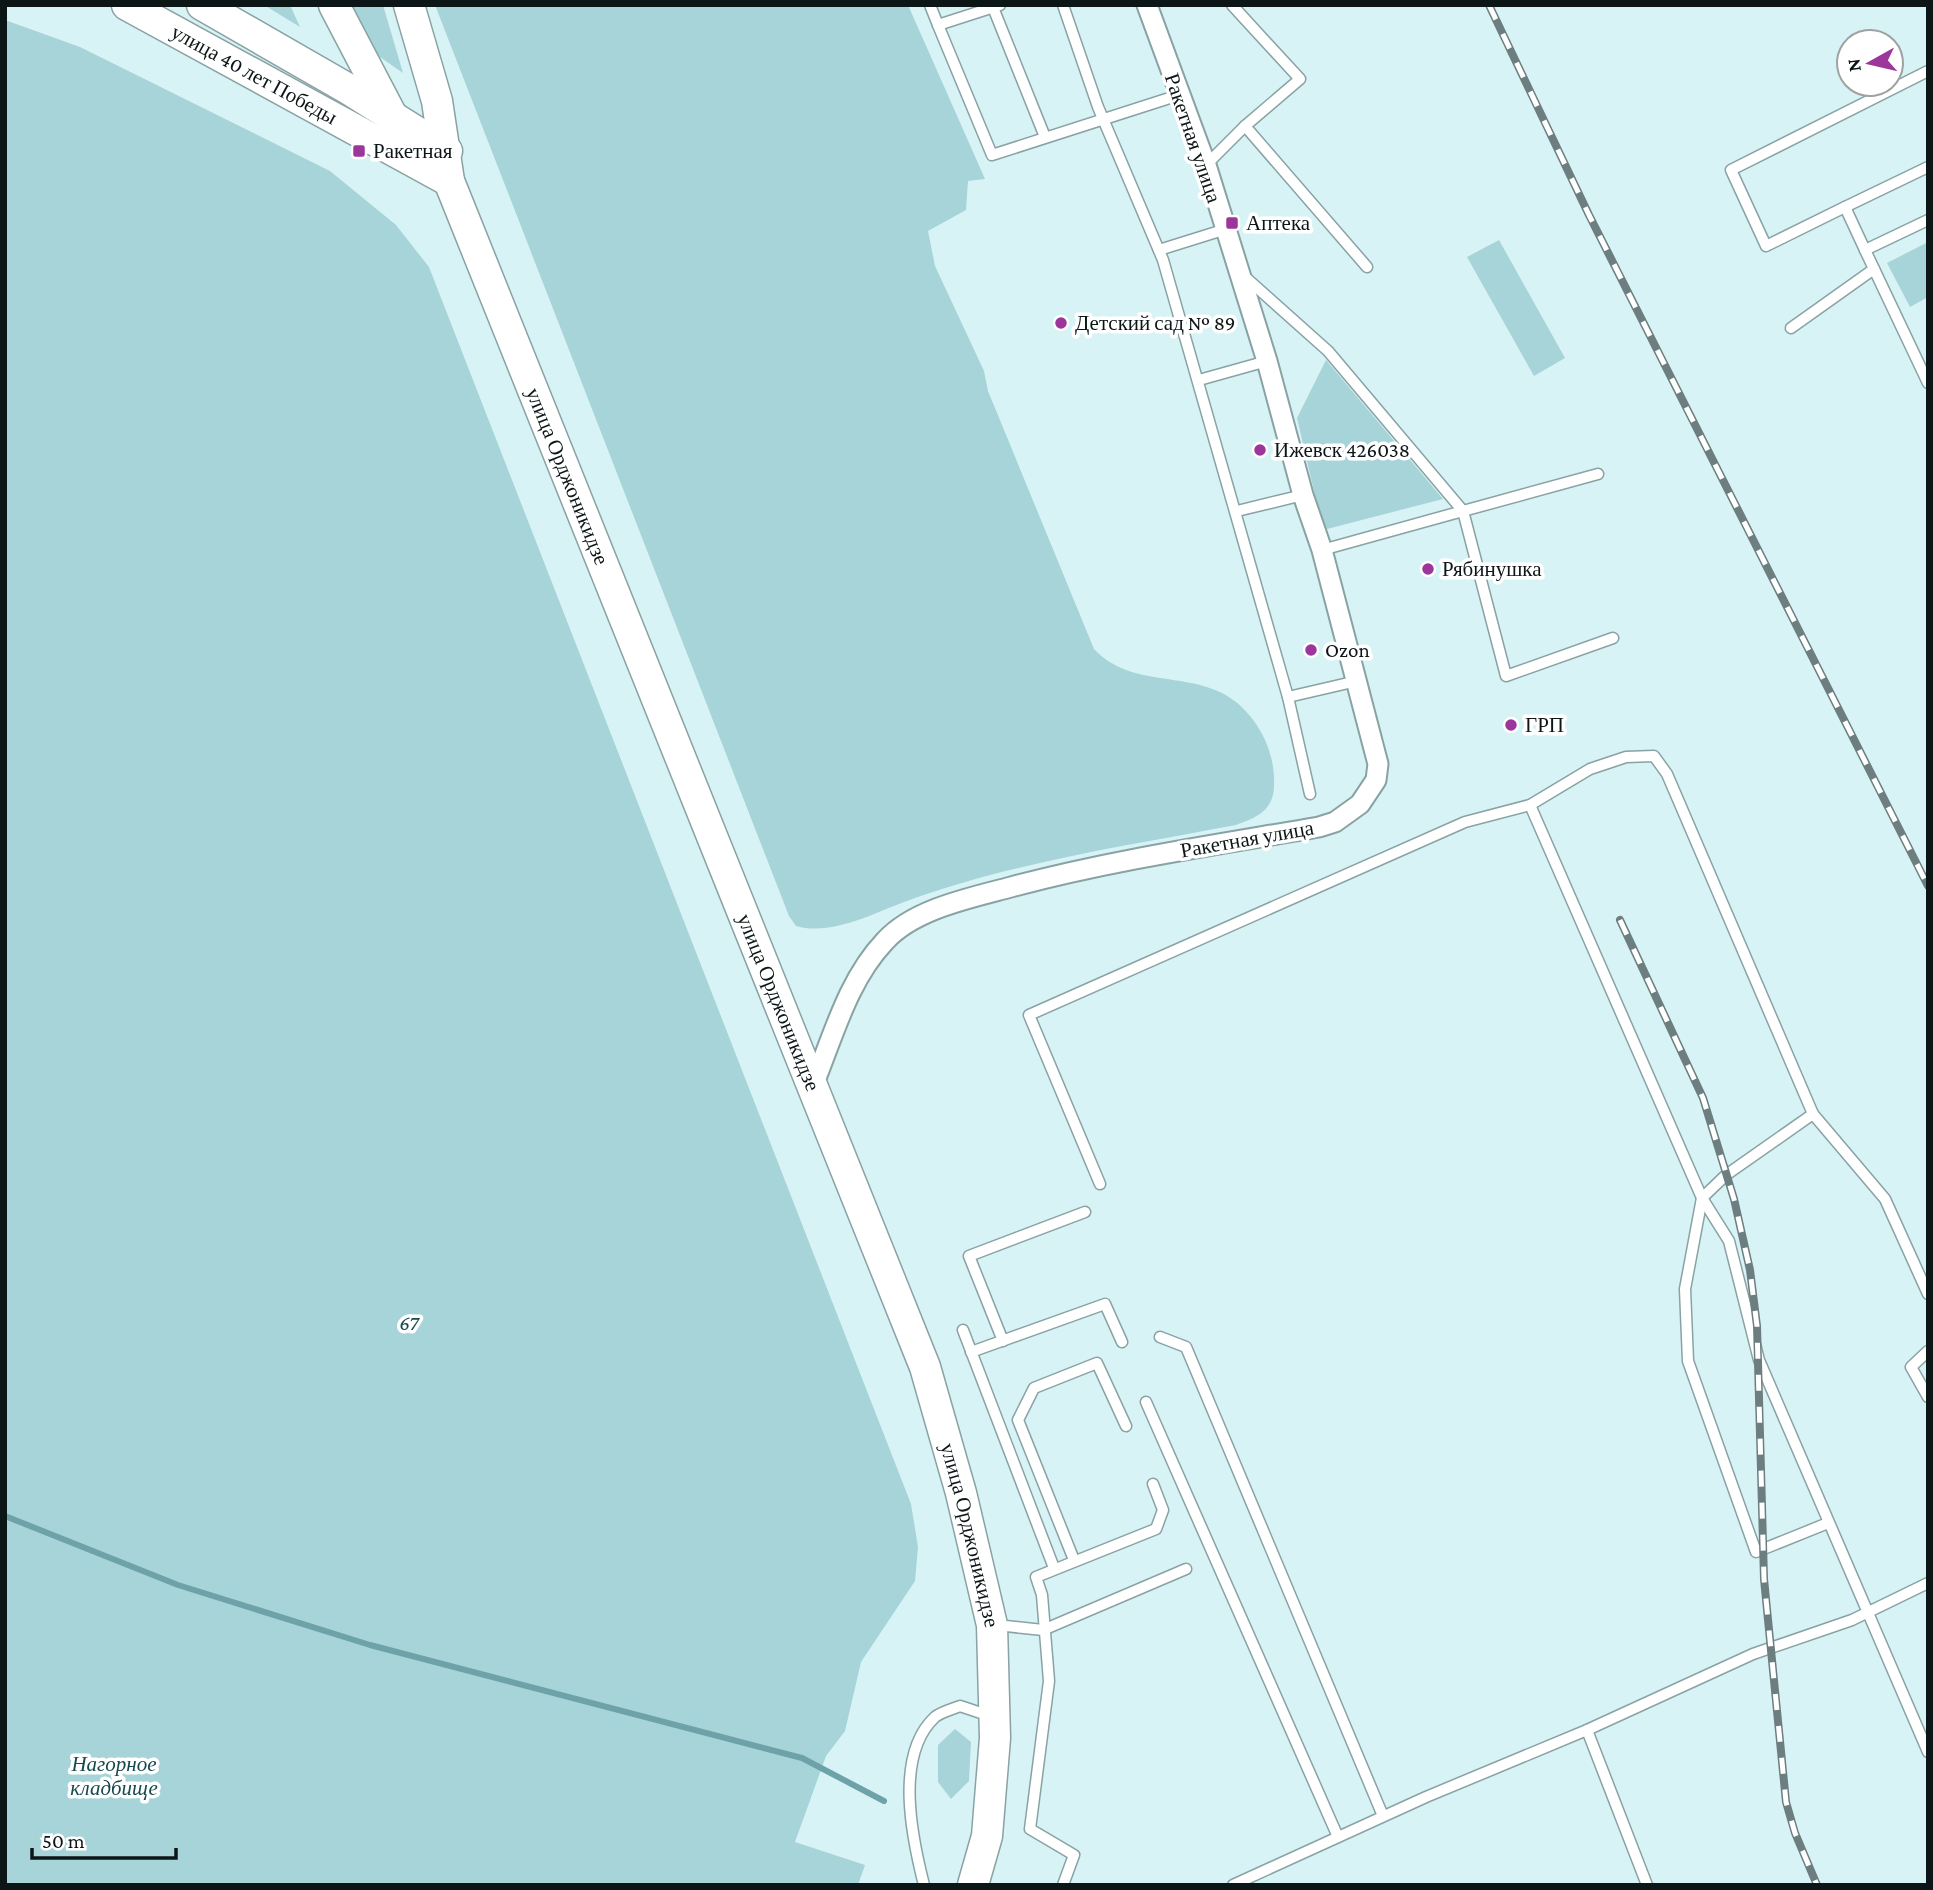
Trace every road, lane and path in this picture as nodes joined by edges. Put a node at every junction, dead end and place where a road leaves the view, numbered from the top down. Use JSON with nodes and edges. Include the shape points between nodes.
{"nodes":[{"id":1,"x":127,"y":5,"type":"edge"},
{"id":2,"x":202,"y":5,"type":"edge"},
{"id":3,"x":334,"y":5,"type":"edge"},
{"id":4,"x":409,"y":5,"type":"edge"},
{"id":5,"x":930,"y":5,"type":"edge"},
{"id":6,"x":1063,"y":5,"type":"edge"},
{"id":7,"x":1147,"y":5,"type":"edge"},
{"id":8,"x":1233,"y":5,"type":"edge"},
{"id":9,"x":995,"y":6,"type":"edge"},
{"id":10,"x":938,"y":25,"type":"junction"},
{"id":11,"x":1928,"y":71,"type":"edge"},
{"id":12,"x":351,"y":90,"type":"junction"},
{"id":13,"x":1179,"y":95,"type":"junction"},
{"id":14,"x":393,"y":117,"type":"junction"},
{"id":15,"x":1102,"y":117,"type":"junction"},
{"id":16,"x":335,"y":119,"type":"junction"},
{"id":17,"x":1245,"y":125,"type":"junction"},
{"id":18,"x":1045,"y":137,"type":"junction"},
{"id":19,"x":447,"y":151,"type":"junction"},
{"id":20,"x":418,"y":164,"type":"junction"},
{"id":21,"x":1206,"y":165,"type":"junction"},
{"id":22,"x":1928,"y":167,"type":"edge"},
{"id":23,"x":449,"y":181,"type":"junction"},
{"id":24,"x":1845,"y":207,"type":"junction"},
{"id":25,"x":1928,"y":220,"type":"edge"},
{"id":26,"x":1223,"y":230,"type":"junction"},
{"id":27,"x":1159,"y":250,"type":"junction"},
{"id":28,"x":1865,"y":250,"type":"junction"},
{"id":29,"x":1367,"y":267,"type":"dead end"},
{"id":30,"x":1874,"y":269,"type":"junction"},
{"id":31,"x":1237,"y":271,"type":"junction"},
{"id":32,"x":1791,"y":328,"type":"dead end"},
{"id":33,"x":1267,"y":361,"type":"junction"},
{"id":34,"x":1199,"y":380,"type":"junction"},
{"id":35,"x":1928,"y":383,"type":"edge"},
{"id":36,"x":1598,"y":474,"type":"dead end"},
{"id":37,"x":1303,"y":495,"type":"junction"},
{"id":38,"x":1237,"y":511,"type":"junction"},
{"id":39,"x":1463,"y":511,"type":"junction"},
{"id":40,"x":1322,"y":550,"type":"junction"},
{"id":41,"x":1613,"y":638,"type":"dead end"},
{"id":42,"x":1357,"y":681,"type":"junction"},
{"id":43,"x":1288,"y":697,"type":"junction"},
{"id":44,"x":1310,"y":794,"type":"dead end"},
{"id":45,"x":1530,"y":805,"type":"junction"},
{"id":46,"x":814,"y":1083,"type":"junction"},
{"id":47,"x":1813,"y":1114,"type":"junction"},
{"id":48,"x":1100,"y":1184,"type":"dead end"},
{"id":49,"x":1702,"y":1198,"type":"junction"},
{"id":50,"x":1085,"y":1212,"type":"dead end"},
{"id":51,"x":1928,"y":1294,"type":"edge"},
{"id":52,"x":964,"y":1330,"type":"dead end"},
{"id":53,"x":1160,"y":1337,"type":"dead end"},
{"id":54,"x":1003,"y":1341,"type":"junction"},
{"id":55,"x":1122,"y":1342,"type":"dead end"},
{"id":56,"x":1928,"y":1351,"type":"edge"},
{"id":57,"x":971,"y":1352,"type":"junction"},
{"id":58,"x":1928,"y":1397,"type":"edge"},
{"id":59,"x":1146,"y":1402,"type":"dead end"},
{"id":60,"x":1126,"y":1426,"type":"dead end"},
{"id":61,"x":1153,"y":1484,"type":"dead end"},
{"id":62,"x":1828,"y":1523,"type":"junction"},
{"id":63,"x":1074,"y":1560,"type":"junction"},
{"id":64,"x":1054,"y":1568,"type":"junction"},
{"id":65,"x":1186,"y":1569,"type":"dead end"},
{"id":66,"x":1928,"y":1583,"type":"edge"},
{"id":67,"x":1867,"y":1613,"type":"junction"},
{"id":68,"x":992,"y":1625,"type":"junction"},
{"id":69,"x":1043,"y":1630,"type":"junction"},
{"id":70,"x":1587,"y":1730,"type":"junction"},
{"id":71,"x":995,"y":1738,"type":"junction"},
{"id":72,"x":1928,"y":1752,"type":"edge"},
{"id":73,"x":1383,"y":1816,"type":"junction"},
{"id":74,"x":1338,"y":1837,"type":"junction"},
{"id":75,"x":924,"y":1885,"type":"edge"},
{"id":76,"x":974,"y":1885,"type":"edge"},
{"id":77,"x":1063,"y":1885,"type":"edge"},
{"id":78,"x":1233,"y":1885,"type":"edge"},
{"id":79,"x":1647,"y":1885,"type":"edge"}],
"edges":[{"from":1,"to":16,"type":"main road","name":"улица 40 лет Победы"},
{"from":2,"to":12,"type":"main road","name":"улица 40 лет Победы"},
{"from":3,"to":14,"type":"main road"},
{"from":4,"to":19,"type":"main road","name":"улица Орджоникидзе"},
{"from":5,"to":10,"type":"lane"},
{"from":6,"to":15,"type":"lane"},
{"from":7,"to":13,"type":"street","name":"Ракетная улица"},
{"from":8,"to":17,"type":"lane","via":[[1300,79]]},
{"from":9,"to":10,"type":"lane"},
{"from":9,"to":18,"type":"lane"},
{"from":10,"to":18,"type":"lane","via":[[992,155]]},
{"from":11,"to":24,"type":"lane","via":[[1731,170],[1766,246]]},
{"from":12,"to":14,"type":"main road","name":"улица 40 лет Победы"},
{"from":12,"to":16,"type":"main road"},
{"from":13,"to":15,"type":"lane"},
{"from":13,"to":21,"type":"street","name":"Ракетная улица"},
{"from":14,"to":19,"type":"main road","name":"улица 40 лет Победы"},
{"from":14,"to":20,"type":"main road"},
{"from":15,"to":18,"type":"lane"},
{"from":15,"to":27,"type":"lane"},
{"from":16,"to":20,"type":"main road","name":"улица 40 лет Победы"},
{"from":17,"to":21,"type":"lane"},
{"from":17,"to":29,"type":"lane"},
{"from":19,"to":23,"type":"main road","name":"улица Орджоникидзе"},
{"from":20,"to":23,"type":"main road"},
{"from":21,"to":26,"type":"street","name":"Ракетная улица"},
{"from":22,"to":24,"type":"lane"},
{"from":23,"to":46,"type":"main road","name":"улица Орджоникидзе"},
{"from":24,"to":28,"type":"lane"},
{"from":25,"to":28,"type":"lane"},
{"from":26,"to":27,"type":"lane"},
{"from":26,"to":31,"type":"street","name":"Ракетная улица"},
{"from":27,"to":34,"type":"lane"},
{"from":28,"to":30,"type":"lane"},
{"from":30,"to":32,"type":"lane"},
{"from":30,"to":35,"type":"lane"},
{"from":31,"to":33,"type":"street","name":"Ракетная улица"},
{"from":31,"to":39,"type":"lane","via":[[1328,351]]},
{"from":33,"to":34,"type":"lane"},
{"from":33,"to":37,"type":"street","name":"Ракетная улица"},
{"from":34,"to":38,"type":"lane"},
{"from":36,"to":39,"type":"lane"},
{"from":37,"to":38,"type":"lane"},
{"from":37,"to":40,"type":"street","name":"Ракетная улица"},
{"from":38,"to":43,"type":"lane"},
{"from":39,"to":40,"type":"lane"},
{"from":39,"to":41,"type":"lane","via":[[1506,676]]},
{"from":40,"to":42,"type":"street","name":"Ракетная улица"},
{"from":42,"to":43,"type":"lane"},
{"from":42,"to":46,"type":"street","name":"Ракетная улица","via":[[1378,764],[1369,793],[1347,814],[1319,827],[1096,865],[921,916],[886,939],[856,977]]},
{"from":43,"to":44,"type":"lane"},
{"from":45,"to":47,"type":"lane","via":[[1590,769],[1626,757],[1654,756],[1667,774]]},
{"from":45,"to":48,"type":"lane","via":[[1465,822],[1029,1015]]},
{"from":45,"to":49,"type":"lane"},
{"from":46,"to":68,"type":"main road","name":"улица Орджоникидзе","via":[[925,1367]]},
{"from":47,"to":49,"type":"lane","via":[[1726,1175]]},
{"from":47,"to":51,"type":"lane","via":[[1885,1199]]},
{"from":49,"to":62,"type":"lane","via":[[1729,1241],[1759,1360]]},
{"from":49,"to":62,"type":"lane","via":[[1685,1289],[1688,1360],[1756,1552]]},
{"from":50,"to":54,"type":"lane","via":[[969,1256]]},
{"from":52,"to":57,"type":"lane"},
{"from":53,"to":73,"type":"lane","via":[[1186,1347]]},
{"from":54,"to":55,"type":"lane","via":[[1105,1304]]},
{"from":54,"to":57,"type":"lane"},
{"from":56,"to":58,"type":"lane","via":[[1911,1367]]},
{"from":57,"to":64,"type":"lane"},
{"from":59,"to":74,"type":"lane"},
{"from":60,"to":63,"type":"lane","via":[[1097,1363],[1034,1388],[1018,1420]]},
{"from":61,"to":63,"type":"lane","via":[[1163,1510],[1156,1529]]},
{"from":62,"to":67,"type":"lane"},
{"from":63,"to":64,"type":"lane"},
{"from":64,"to":69,"type":"lane","via":[[1036,1577],[1042,1595]]},
{"from":65,"to":69,"type":"lane"},
{"from":66,"to":67,"type":"lane"},
{"from":67,"to":70,"type":"lane","via":[[1754,1654]]},
{"from":67,"to":72,"type":"lane"},
{"from":68,"to":69,"type":"lane"},
{"from":68,"to":71,"type":"main road","name":"улица Орджоникидзе"},
{"from":69,"to":77,"type":"lane","via":[[1049,1681],[1030,1829],[1073,1855]]},
{"from":70,"to":73,"type":"lane"},
{"from":70,"to":79,"type":"lane"},
{"from":71,"to":75,"type":"lane","via":[[984,1714],[960,1706],[936,1717],[915,1746],[910,1788],[912,1838]]},
{"from":71,"to":76,"type":"main road","name":"улица Орджоникидзе","via":[[987,1836]]},
{"from":73,"to":74,"type":"lane"},
{"from":74,"to":78,"type":"lane"}]}
